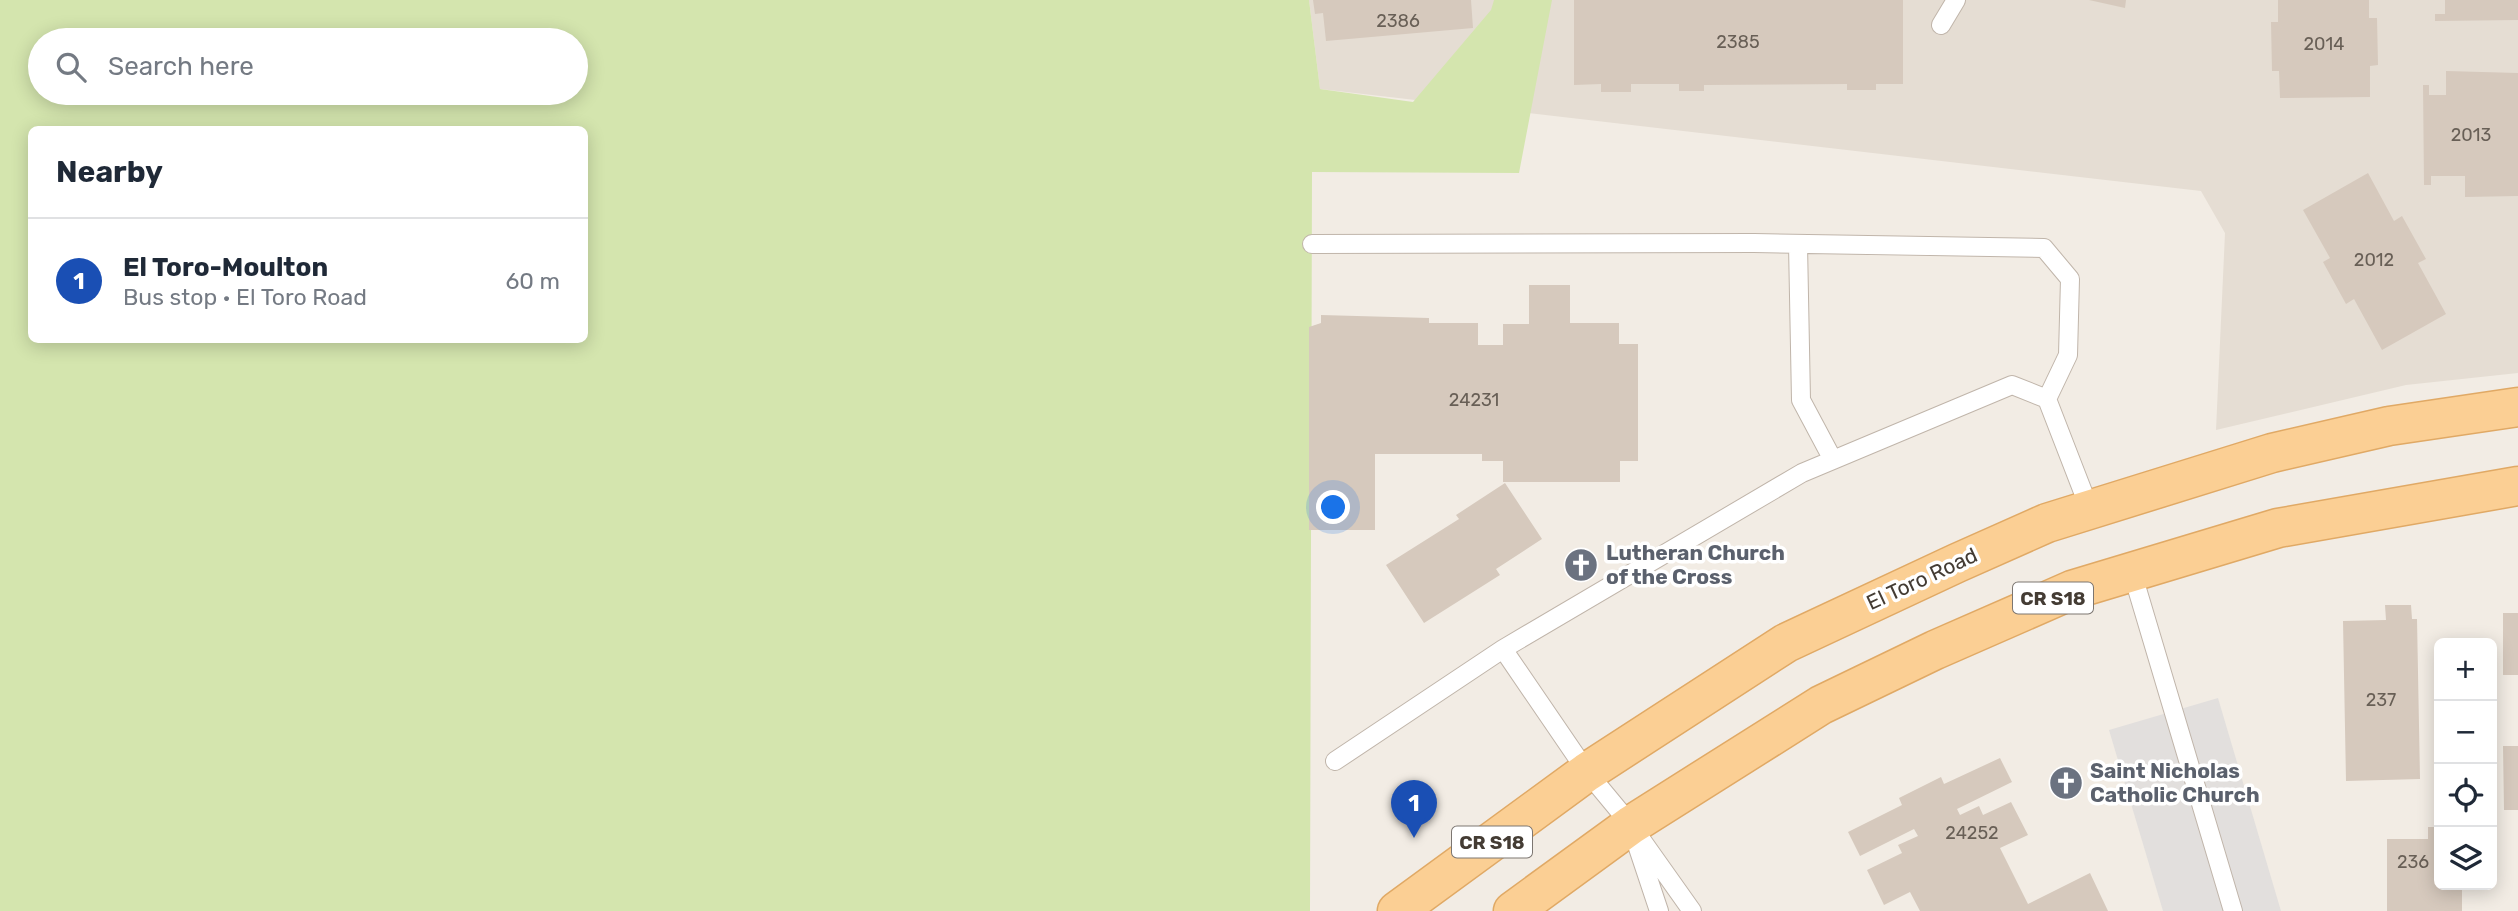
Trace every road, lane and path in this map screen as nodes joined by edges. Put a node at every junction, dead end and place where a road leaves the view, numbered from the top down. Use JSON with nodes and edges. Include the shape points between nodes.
{"nodes":[{"id":1,"x":1956,"y":0,"type":"edge"},
{"id":2,"x":1941,"y":25,"type":"dead end"},
{"id":3,"x":1312,"y":244,"type":"dead end"},
{"id":4,"x":1798,"y":244,"type":"junction"},
{"id":5,"x":2047,"y":399,"type":"junction"},
{"id":6,"x":2518,"y":407,"type":"edge"},
{"id":7,"x":1833,"y":460,"type":"junction"},
{"id":8,"x":2518,"y":485,"type":"edge"},
{"id":9,"x":2090,"y":510,"type":"junction"},
{"id":10,"x":2132,"y":572,"type":"junction"},
{"id":11,"x":1503,"y":649,"type":"junction"},
{"id":12,"x":1335,"y":761,"type":"dead end"},
{"id":13,"x":1587,"y":772,"type":"junction"},
{"id":14,"x":1631,"y":825,"type":"junction"},
{"id":15,"x":1397,"y":911,"type":"edge"},
{"id":16,"x":1513,"y":911,"type":"edge"},
{"id":17,"x":1659,"y":911,"type":"edge"},
{"id":18,"x":1692,"y":911,"type":"edge"},
{"id":19,"x":2232,"y":911,"type":"edge"}],
"edges":[{"from":1,"to":2,"type":"lane"},
{"from":3,"to":4,"type":"lane"},
{"from":4,"to":5,"type":"lane","via":[[2044,248],[2070,279],[2068,355]]},
{"from":4,"to":7,"type":"lane","via":[[1801,400]]},
{"from":5,"to":7,"type":"lane","via":[[2012,385]]},
{"from":5,"to":9,"type":"lane"},
{"from":6,"to":9,"type":"main road","name":"El Toro Road","number":"CR S18","via":[[2389,426],[2272,453]]},
{"from":7,"to":11,"type":"lane","via":[[1802,473]]},
{"from":8,"to":10,"type":"main road","number":"CR S18","via":[[2278,528]]},
{"from":9,"to":13,"type":"main road","name":"El Toro Road","number":"CR S18","via":[[2047,523],[1786,643]]},
{"from":10,"to":14,"type":"main road","number":"CR S18","via":[[2072,590],[1821,705]]},
{"from":10,"to":19,"type":"lane"},
{"from":11,"to":12,"type":"lane"},
{"from":11,"to":13,"type":"lane"},
{"from":13,"to":14,"type":"lane"},
{"from":13,"to":15,"type":"main road","name":"El Toro Road","number":"CR S18"},
{"from":14,"to":16,"type":"main road","number":"CR S18"},
{"from":14,"to":17,"type":"lane"},
{"from":14,"to":18,"type":"lane"}]}
